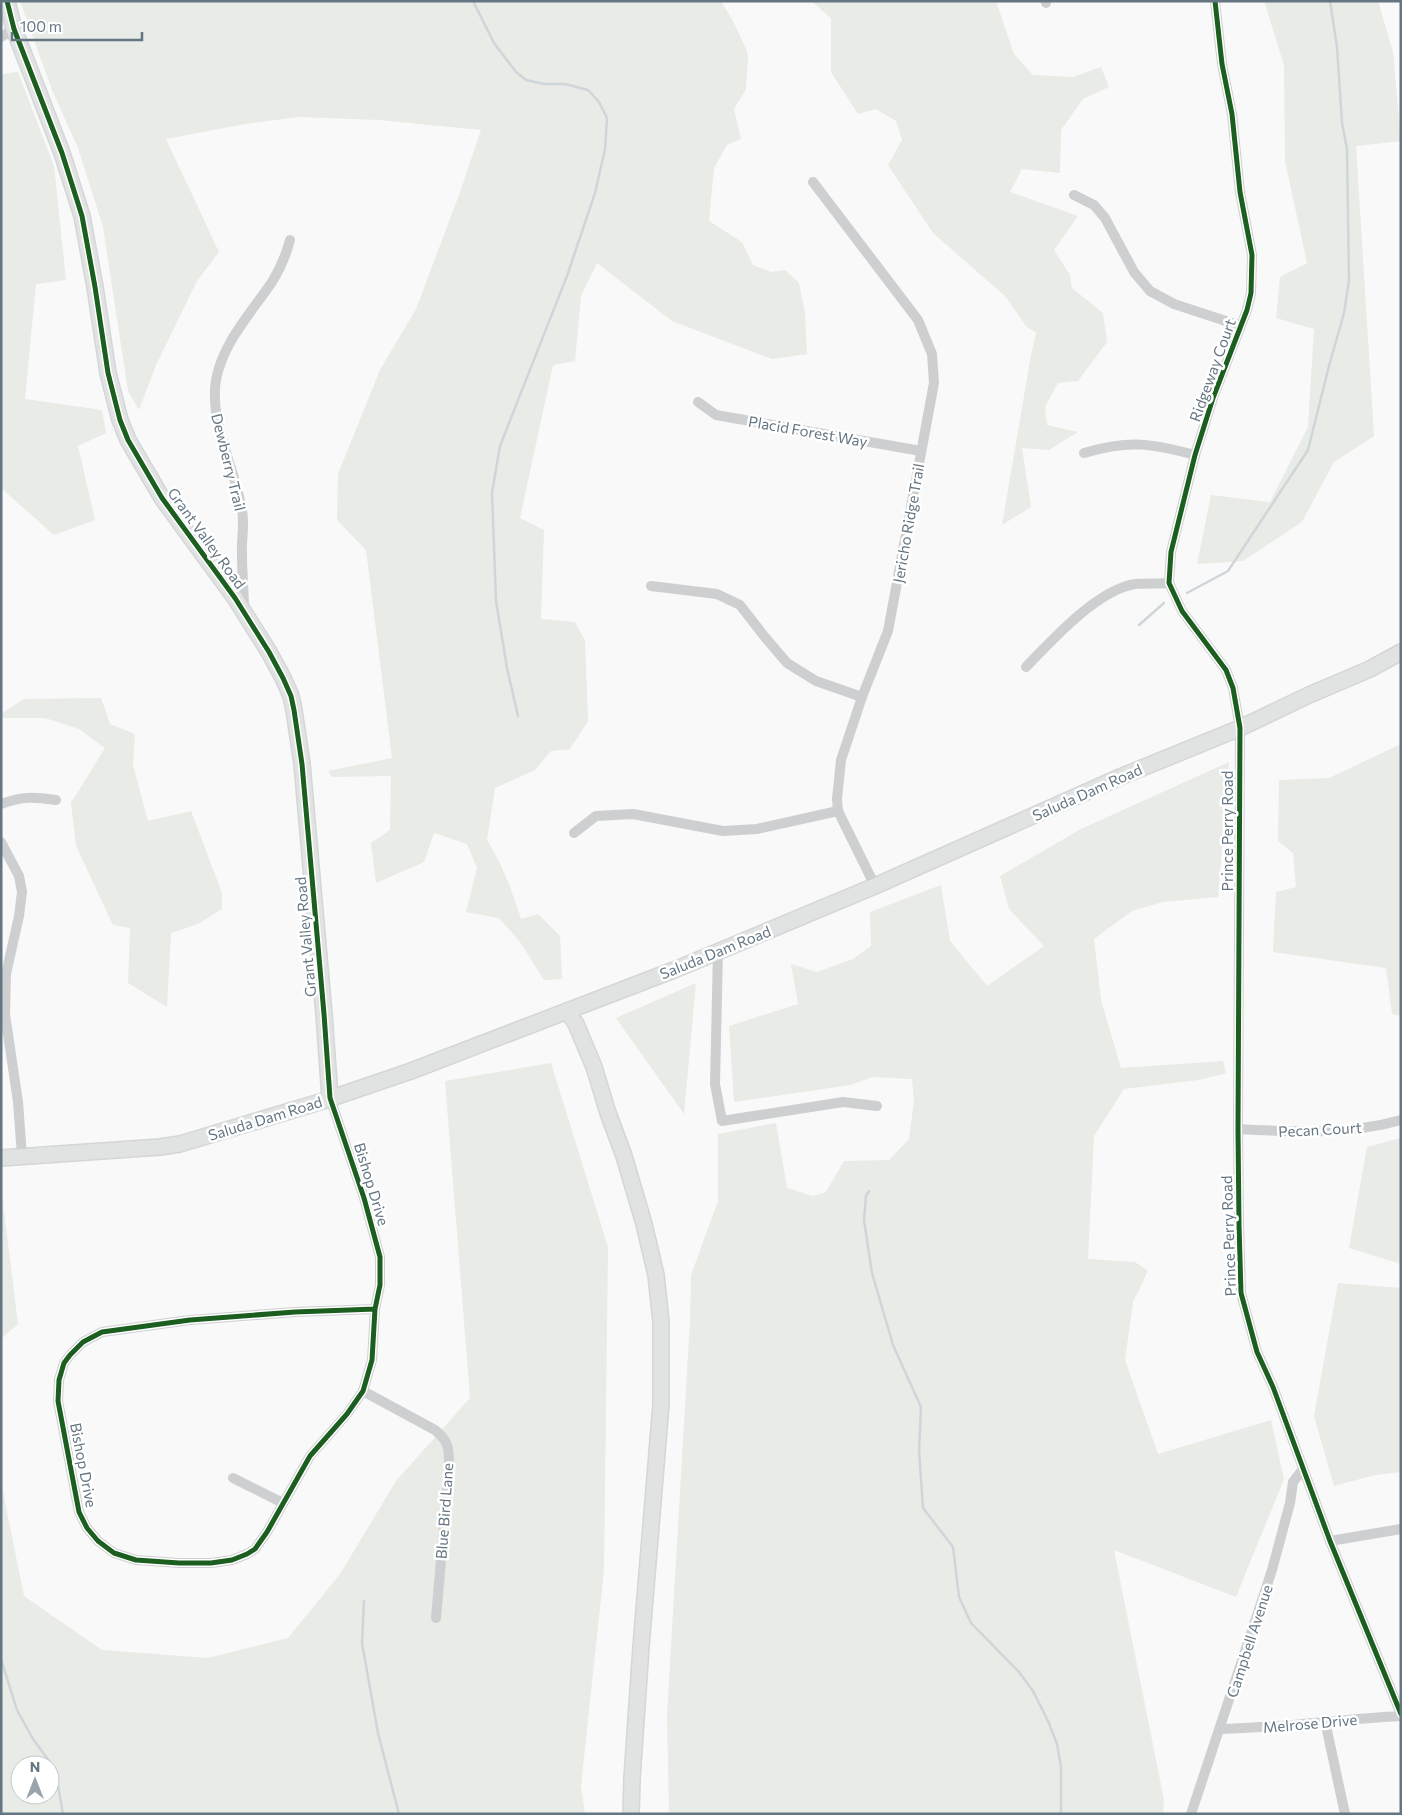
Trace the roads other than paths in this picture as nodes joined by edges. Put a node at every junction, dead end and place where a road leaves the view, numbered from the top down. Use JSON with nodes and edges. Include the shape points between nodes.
{"nodes":[{"id":1,"x":7,"y":1,"type":"edge"},
{"id":2,"x":1215,"y":1,"type":"edge"},
{"id":3,"x":8,"y":33,"type":"edge"},
{"id":4,"x":813,"y":182,"type":"dead end"},
{"id":5,"x":1074,"y":195,"type":"dead end"},
{"id":6,"x":290,"y":240,"type":"dead end"},
{"id":7,"x":1241,"y":326,"type":"junction"},
{"id":8,"x":698,"y":402,"type":"dead end"},
{"id":9,"x":921,"y":451,"type":"junction"},
{"id":10,"x":1084,"y":453,"type":"dead end"},
{"id":11,"x":1195,"y":455,"type":"junction"},
{"id":12,"x":1170,"y":583,"type":"junction"},
{"id":13,"x":651,"y":586,"type":"dead end"},
{"id":14,"x":244,"y":613,"type":"junction"},
{"id":15,"x":1401,"y":652,"type":"edge"},
{"id":16,"x":1026,"y":667,"type":"dead end"},
{"id":17,"x":862,"y":697,"type":"junction"},
{"id":18,"x":1240,"y":728,"type":"junction"},
{"id":19,"x":56,"y":800,"type":"dead end"},
{"id":20,"x":1,"y":804,"type":"edge"},
{"id":21,"x":838,"y":811,"type":"junction"},
{"id":22,"x":574,"y":833,"type":"dead end"},
{"id":23,"x":1,"y":842,"type":"edge"},
{"id":24,"x":874,"y":886,"type":"junction"},
{"id":25,"x":718,"y":952,"type":"junction"},
{"id":26,"x":567,"y":1011,"type":"junction"},
{"id":27,"x":330,"y":1098,"type":"junction"},
{"id":28,"x":877,"y":1106,"type":"dead end"},
{"id":29,"x":1401,"y":1120,"type":"edge"},
{"id":30,"x":1238,"y":1129,"type":"junction"},
{"id":31,"x":22,"y":1156,"type":"junction"},
{"id":32,"x":1,"y":1158,"type":"edge"},
{"id":33,"x":374,"y":1309,"type":"junction"},
{"id":34,"x":364,"y":1391,"type":"junction"},
{"id":35,"x":1303,"y":1469,"type":"junction"},
{"id":36,"x":233,"y":1478,"type":"dead end"},
{"id":37,"x":283,"y":1504,"type":"junction"},
{"id":38,"x":1401,"y":1529,"type":"edge"},
{"id":39,"x":1330,"y":1541,"type":"junction"},
{"id":40,"x":436,"y":1618,"type":"dead end"},
{"id":41,"x":1401,"y":1715,"type":"edge"},
{"id":42,"x":1325,"y":1721,"type":"junction"},
{"id":43,"x":1220,"y":1729,"type":"junction"},
{"id":44,"x":631,"y":1814,"type":"edge"},
{"id":45,"x":1191,"y":1814,"type":"edge"},
{"id":46,"x":1345,"y":1814,"type":"edge"}],
"edges":[{"from":1,"to":3,"type":"street","name":"Grant Valley Road"},
{"from":2,"to":7,"type":"street","name":"Ridgeway Court","via":[[1240,192],[1252,255],[1251,293]]},
{"from":3,"to":14,"type":"street","name":"Grant Valley Road","via":[[62,153],[82,216],[108,374],[128,440],[162,498]]},
{"from":4,"to":9,"type":"street","name":"Jericho Ridge Trail","via":[[918,320],[932,354],[934,383]]},
{"from":5,"to":7,"type":"street","via":[[1094,205],[1100,212],[1134,272],[1150,291],[1174,304]]},
{"from":6,"to":14,"type":"street","name":"Dewberry Trail","via":[[284,260],[272,281],[239,327],[224,355],[216,380],[214,407],[244,524]]},
{"from":7,"to":11,"type":"street","name":"Ridgeway Court"},
{"from":8,"to":9,"type":"street","name":"Placid Forest Way","via":[[716,415]]},
{"from":9,"to":17,"type":"street","name":"Jericho Ridge Trail","via":[[888,631]]},
{"from":10,"to":11,"type":"street","via":[[1108,446],[1146,444]]},
{"from":11,"to":12,"type":"street","name":"Ridgeway Court","via":[[1172,552]]},
{"from":12,"to":16,"type":"street","via":[[1134,584],[1110,594],[1068,625]]},
{"from":12,"to":18,"type":"street","name":"Ridgeway Court","via":[[1182,611],[1226,670],[1233,688]]},
{"from":13,"to":17,"type":"street","via":[[717,594],[740,605],[787,663],[816,681]]},
{"from":14,"to":27,"type":"street","name":"Grant Valley Road","via":[[283,678],[294,710],[302,764]]},
{"from":15,"to":18,"type":"street","name":"Saluda Dam Road"},
{"from":17,"to":21,"type":"street","name":"Jericho Ridge Trail","via":[[841,760],[836,799]]},
{"from":18,"to":24,"type":"street","name":"Saluda Dam Road","via":[[1120,777]]},
{"from":18,"to":30,"type":"street","name":"Prince Perry Road"},
{"from":19,"to":20,"type":"street","via":[[20,797]]},
{"from":21,"to":22,"type":"street","via":[[757,829],[723,831],[633,814],[596,816]]},
{"from":21,"to":24,"type":"street","name":"Jericho Ridge Trail"},
{"from":23,"to":31,"type":"street","via":[[19,876],[22,892],[6,974],[5,1014]]},
{"from":24,"to":25,"type":"street","name":"Saluda Dam Road"},
{"from":25,"to":26,"type":"street","name":"Saluda Dam Road"},
{"from":25,"to":28,"type":"street","via":[[715,1084],[722,1121],[843,1102]]},
{"from":26,"to":27,"type":"street","name":"Saluda Dam Road","via":[[412,1071]]},
{"from":26,"to":44,"type":"street","via":[[569,1035],[608,1113],[624,1156],[656,1275],[661,1322],[661,1404],[640,1647]]},
{"from":27,"to":31,"type":"street","name":"Saluda Dam Road","via":[[180,1144]]},
{"from":27,"to":33,"type":"street","name":"Bishop Drive","via":[[380,1257],[380,1285]]},
{"from":29,"to":30,"type":"street","name":"Pecan Court","via":[[1334,1131]]},
{"from":30,"to":35,"type":"street","name":"Prince Perry Road","via":[[1242,1300],[1256,1352],[1273,1387]]},
{"from":31,"to":32,"type":"street","name":"Saluda Dam Road"},
{"from":33,"to":34,"type":"street","name":"Bishop Drive","via":[[372,1360]]},
{"from":33,"to":37,"type":"street","name":"Bishop Drive","via":[[209,1319],[102,1332],[83,1342],[64,1363],[58,1401],[79,1512],[98,1541],[114,1553],[155,1562],[232,1560],[255,1549]]},
{"from":34,"to":37,"type":"street","name":"Bishop Drive","via":[[310,1456]]},
{"from":34,"to":40,"type":"street","name":"Blue Bird Lane","via":[[435,1430],[449,1446]]},
{"from":35,"to":39,"type":"street","name":"Prince Perry Road"},
{"from":35,"to":43,"type":"street","name":"Campbell Avenue","via":[[1293,1482],[1272,1570]]},
{"from":36,"to":37,"type":"street"},
{"from":38,"to":39,"type":"street"},
{"from":39,"to":41,"type":"street","name":"Prince Perry Road"},
{"from":41,"to":42,"type":"street","name":"Melrose Drive"},
{"from":42,"to":43,"type":"street","name":"Melrose Drive"},
{"from":42,"to":46,"type":"street"},
{"from":43,"to":45,"type":"street","name":"Campbell Avenue"}]}
